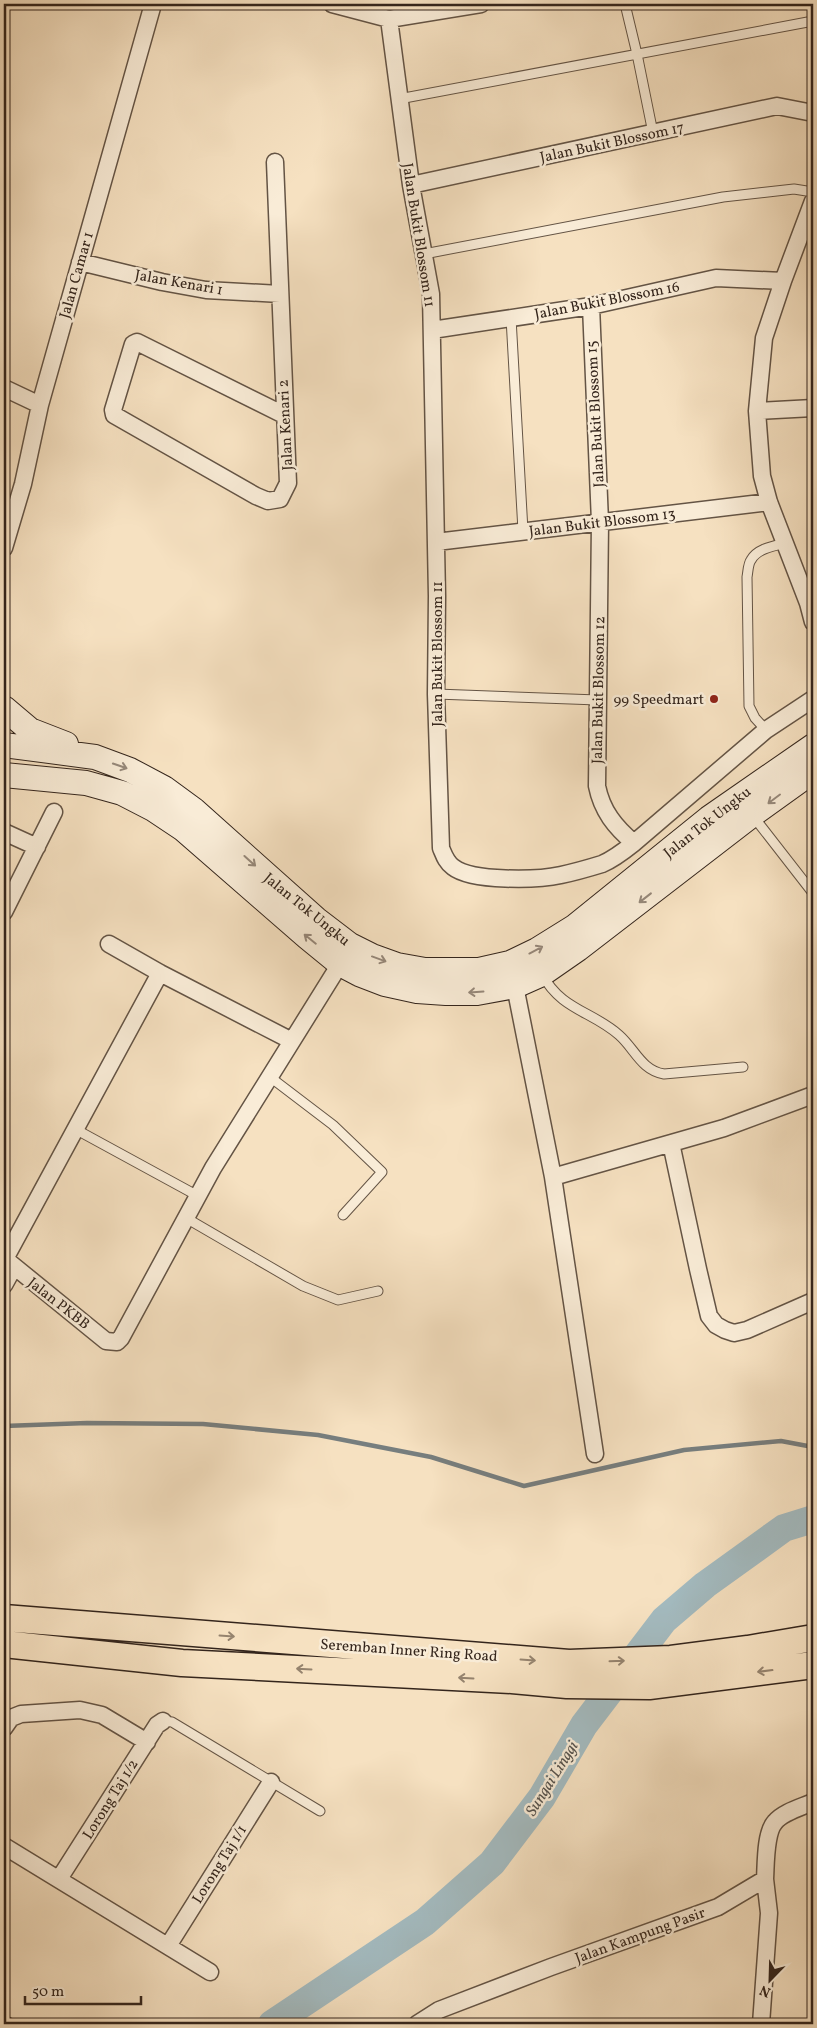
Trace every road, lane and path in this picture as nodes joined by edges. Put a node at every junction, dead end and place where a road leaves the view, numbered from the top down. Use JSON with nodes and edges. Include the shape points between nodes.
{"nodes":[{"id":1,"x":153,"y":4,"type":"edge"},
{"id":2,"x":332,"y":4,"type":"edge"},
{"id":3,"x":481,"y":4,"type":"edge"},
{"id":4,"x":625,"y":4,"type":"edge"},
{"id":5,"x":389,"y":19,"type":"junction"},
{"id":6,"x":813,"y":21,"type":"edge"},
{"id":7,"x":637,"y":54,"type":"junction"},
{"id":8,"x":399,"y":99,"type":"junction"},
{"id":9,"x":813,"y":113,"type":"edge"},
{"id":10,"x":653,"y":133,"type":"junction"},
{"id":11,"x":275,"y":162,"type":"dead end"},
{"id":12,"x":411,"y":185,"type":"junction"},
{"id":13,"x":813,"y":192,"type":"edge"},
{"id":14,"x":813,"y":201,"type":"edge"},
{"id":15,"x":424,"y":254,"type":"junction"},
{"id":16,"x":80,"y":262,"type":"junction"},
{"id":17,"x":783,"y":281,"type":"junction"},
{"id":18,"x":280,"y":294,"type":"junction"},
{"id":19,"x":591,"y":306,"type":"junction"},
{"id":20,"x":512,"y":318,"type":"junction"},
{"id":21,"x":432,"y":330,"type":"junction"},
{"id":22,"x":4,"y":388,"type":"edge"},
{"id":23,"x":40,"y":405,"type":"junction"},
{"id":24,"x":813,"y":408,"type":"edge"},
{"id":25,"x":757,"y":411,"type":"junction"},
{"id":26,"x":284,"y":415,"type":"junction"},
{"id":27,"x":769,"y":502,"type":"junction"},
{"id":28,"x":600,"y":522,"type":"junction"},
{"id":29,"x":523,"y":532,"type":"junction"},
{"id":30,"x":436,"y":542,"type":"junction"},
{"id":31,"x":785,"y":543,"type":"junction"},
{"id":32,"x":4,"y":548,"type":"edge"},
{"id":33,"x":811,"y":604,"type":"edge"},
{"id":34,"x":813,"y":622,"type":"edge"},
{"id":35,"x":436,"y":694,"type":"junction"},
{"id":36,"x":813,"y":699,"type":"edge"},
{"id":37,"x":598,"y":700,"type":"junction"},
{"id":38,"x":4,"y":708,"type":"edge"},
{"id":39,"x":766,"y":730,"type":"junction"},
{"id":40,"x":4,"y":745,"type":"edge"},
{"id":41,"x":813,"y":746,"type":"edge"},
{"id":42,"x":95,"y":758,"type":"junction"},
{"id":43,"x":813,"y":770,"type":"edge"},
{"id":44,"x":4,"y":774,"type":"edge"},
{"id":45,"x":54,"y":812,"type":"dead end"},
{"id":46,"x":752,"y":815,"type":"junction"},
{"id":47,"x":4,"y":832,"type":"edge"},
{"id":48,"x":634,"y":843,"type":"junction"},
{"id":49,"x":37,"y":847,"type":"junction"},
{"id":50,"x":813,"y":893,"type":"edge"},
{"id":51,"x":4,"y":912,"type":"edge"},
{"id":52,"x":109,"y":944,"type":"dead end"},
{"id":53,"x":340,"y":964,"type":"junction"},
{"id":54,"x":160,"y":973,"type":"junction"},
{"id":55,"x":542,"y":974,"type":"junction"},
{"id":56,"x":515,"y":986,"type":"junction"},
{"id":57,"x":292,"y":1041,"type":"junction"},
{"id":58,"x":743,"y":1067,"type":"dead end"},
{"id":59,"x":270,"y":1077,"type":"junction"},
{"id":60,"x":813,"y":1095,"type":"edge"},
{"id":61,"x":75,"y":1129,"type":"junction"},
{"id":62,"x":671,"y":1143,"type":"junction"},
{"id":63,"x":553,"y":1177,"type":"junction"},
{"id":64,"x":198,"y":1196,"type":"junction"},
{"id":65,"x":343,"y":1215,"type":"dead end"},
{"id":66,"x":186,"y":1218,"type":"junction"},
{"id":67,"x":8,"y":1261,"type":"edge"},
{"id":68,"x":4,"y":1286,"type":"edge"},
{"id":69,"x":378,"y":1291,"type":"dead end"},
{"id":70,"x":813,"y":1301,"type":"edge"},
{"id":71,"x":595,"y":1454,"type":"dead end"},
{"id":72,"x":4,"y":1602,"type":"edge"},
{"id":73,"x":4,"y":1618,"type":"edge"},
{"id":74,"x":199,"y":1634,"type":"junction"},
{"id":75,"x":813,"y":1638,"type":"edge"},
{"id":76,"x":4,"y":1644,"type":"edge"},
{"id":77,"x":4,"y":1657,"type":"edge"},
{"id":78,"x":182,"y":1663,"type":"junction"},
{"id":79,"x":813,"y":1665,"type":"edge"},
{"id":80,"x":568,"y":1674,"type":"junction"},
{"id":81,"x":164,"y":1721,"type":"joint"},
{"id":82,"x":4,"y":1728,"type":"edge"},
{"id":83,"x":146,"y":1742,"type":"junction"},
{"id":84,"x":271,"y":1782,"type":"junction"},
{"id":85,"x":813,"y":1802,"type":"edge"},
{"id":86,"x":320,"y":1811,"type":"dead end"},
{"id":87,"x":4,"y":1846,"type":"edge"},
{"id":88,"x":766,"y":1879,"type":"junction"},
{"id":89,"x":59,"y":1880,"type":"junction"},
{"id":90,"x":168,"y":1946,"type":"junction"},
{"id":91,"x":210,"y":1972,"type":"dead end"},
{"id":92,"x":4,"y":2020,"type":"edge"},
{"id":93,"x":12,"y":2024,"type":"edge"},
{"id":94,"x":417,"y":2024,"type":"edge"},
{"id":95,"x":761,"y":2024,"type":"edge"}],
"edges":[{"from":1,"to":16,"type":"street","name":"Jalan Camar 1"},
{"from":2,"to":5,"type":"street"},
{"from":3,"to":5,"type":"street"},
{"from":4,"to":7,"type":"lane"},
{"from":5,"to":8,"type":"street","name":"Jalan Bukit Blossom 11"},
{"from":6,"to":7,"type":"lane"},
{"from":7,"to":8,"type":"lane"},
{"from":7,"to":10,"type":"lane"},
{"from":8,"to":12,"type":"street","name":"Jalan Bukit Blossom 11"},
{"from":9,"to":10,"type":"street","name":"Jalan Bukit Blossom 17","via":[[776,106]]},
{"from":10,"to":12,"type":"street","name":"Jalan Bukit Blossom 17"},
{"from":11,"to":18,"type":"street","name":"Jalan Kenari 2"},
{"from":12,"to":15,"type":"street","name":"Jalan Bukit Blossom 11"},
{"from":13,"to":15,"type":"lane","via":[[794,189],[723,197]]},
{"from":14,"to":17,"type":"street"},
{"from":15,"to":21,"type":"street","name":"Jalan Bukit Blossom 11","via":[[431,294]]},
{"from":16,"to":18,"type":"street","name":"Jalan Kenari 1","via":[[206,290]]},
{"from":16,"to":23,"type":"street","name":"Jalan Camar 1"},
{"from":17,"to":19,"type":"street","name":"Jalan Bukit Blossom 16","via":[[716,278]]},
{"from":17,"to":25,"type":"street","via":[[764,338]]},
{"from":18,"to":26,"type":"street","name":"Jalan Kenari 2"},
{"from":19,"to":20,"type":"street","name":"Jalan Bukit Blossom 16"},
{"from":19,"to":28,"type":"street","name":"Jalan Bukit Blossom 15"},
{"from":20,"to":21,"type":"street","name":"Jalan Bukit Blossom 16"},
{"from":20,"to":29,"type":"lane"},
{"from":21,"to":30,"type":"street","name":"Jalan Bukit Blossom 11"},
{"from":22,"to":23,"type":"street"},
{"from":23,"to":32,"type":"street","name":"Jalan Camar 1","via":[[23,484]]},
{"from":24,"to":25,"type":"street"},
{"from":25,"to":27,"type":"street","via":[[762,476]]},
{"from":26,"to":26,"type":"street","name":"Jalan Kenari 2","via":[[288,483],[280,499],[268,501],[114,415],[113,410],[133,344],[137,342]]},
{"from":27,"to":28,"type":"street","name":"Jalan Bukit Blossom 13"},
{"from":27,"to":31,"type":"street"},
{"from":28,"to":29,"type":"street","name":"Jalan Bukit Blossom 13"},
{"from":28,"to":37,"type":"street","name":"Jalan Bukit Blossom 12"},
{"from":29,"to":30,"type":"street","name":"Jalan Bukit Blossom 13"},
{"from":30,"to":35,"type":"street","name":"Jalan Bukit Blossom 11"},
{"from":31,"to":33,"type":"street"},
{"from":31,"to":39,"type":"lane","via":[[760,551],[751,560],[747,577],[749,706]]},
{"from":33,"to":34,"type":"street"},
{"from":35,"to":37,"type":"lane"},
{"from":35,"to":48,"type":"street","name":"Jalan Bukit Blossom 11","via":[[441,848],[451,866],[469,875],[503,878],[560,876],[603,863]]},
{"from":36,"to":39,"type":"street","name":"Jalan Bukit Blossom 11"},
{"from":37,"to":48,"type":"street","name":"Jalan Bukit Blossom 12","via":[[599,799],[609,818]]},
{"from":38,"to":42,"type":"main road","via":[[30,730],[85,749]]},
{"from":39,"to":48,"type":"street","name":"Jalan Bukit Blossom 11"},
{"from":40,"to":42,"type":"main road","name":"Jalan Tok Ungku"},
{"from":42,"to":41,"type":"main road","name":"Jalan Tok Ungku","one_way":true,"via":[[130,770],[164,788],[194,810],[316,920],[350,945],[397,965],[425,970],[479,970],[510,963],[574,927],[709,818]]},
{"from":43,"to":46,"type":"main road","name":"Jalan Tok Ungku","one_way":true},
{"from":53,"to":44,"type":"main road","name":"Jalan Tok Ungku","one_way":true,"via":[[153,808],[122,792],[86,783]]},
{"from":45,"to":49,"type":"street"},
{"from":46,"to":50,"type":"lane"},
{"from":46,"to":55,"type":"main road","name":"Jalan Tok Ungku","one_way":true},
{"from":47,"to":49,"type":"street"},
{"from":49,"to":51,"type":"street"},
{"from":52,"to":54,"type":"street"},
{"from":56,"to":53,"type":"main road","name":"Jalan Tok Ungku","one_way":true,"via":[[477,993],[417,991],[385,984]]},
{"from":53,"to":57,"type":"street"},
{"from":54,"to":57,"type":"street"},
{"from":54,"to":61,"type":"street"},
{"from":55,"to":56,"type":"main road","name":"Jalan Tok Ungku"},
{"from":55,"to":58,"type":"lane","via":[[556,995],[619,1035],[647,1068],[664,1074]]},
{"from":56,"to":63,"type":"street"},
{"from":57,"to":59,"type":"street"},
{"from":59,"to":64,"type":"street"},
{"from":59,"to":65,"type":"lane","via":[[333,1125],[382,1172]]},
{"from":60,"to":62,"type":"street","via":[[724,1128]]},
{"from":61,"to":64,"type":"lane"},
{"from":61,"to":67,"type":"street"},
{"from":62,"to":63,"type":"street"},
{"from":62,"to":70,"type":"street","via":[[698,1269],[710,1316],[716,1325],[734,1333],[747,1330]]},
{"from":63,"to":71,"type":"street"},
{"from":64,"to":66,"type":"street"},
{"from":66,"to":67,"type":"street","name":"Jalan PKBB","via":[[125,1333],[116,1342],[106,1340]]},
{"from":66,"to":69,"type":"lane","via":[[303,1286],[338,1300]]},
{"from":67,"to":68,"type":"street"},
{"from":72,"to":74,"type":"main road"},
{"from":73,"to":74,"type":"main road","name":"Seremban Inner Ring Road"},
{"from":74,"to":80,"type":"main road","name":"Seremban Inner Ring Road","one_way":true},
{"from":80,"to":75,"type":"main road","name":"Seremban Inner Ring Road","one_way":true},
{"from":76,"to":78,"type":"main road","name":"Seremban Inner Ring Road"},
{"from":77,"to":78,"type":"main road"},
{"from":80,"to":78,"type":"main road","name":"Seremban Inner Ring Road","one_way":true,"via":[[512,1680]]},
{"from":79,"to":80,"type":"main road","name":"Seremban Inner Ring Road","one_way":true,"via":[[649,1686]]},
{"from":81,"to":83,"type":"street","name":"Lorong Taj 1/2","via":[[157,1725]]},
{"from":81,"to":84,"type":"lane","via":[[172,1722]]},
{"from":82,"to":83,"type":"street","via":[[11,1718],[22,1714],[92,1711]]},
{"from":83,"to":89,"type":"street","name":"Lorong Taj 1/2"},
{"from":84,"to":86,"type":"lane"},
{"from":84,"to":90,"type":"street","name":"Lorong Taj 1/1"},
{"from":85,"to":88,"type":"street","via":[[774,1822],[769,1834]]},
{"from":87,"to":89,"type":"street"},
{"from":88,"to":94,"type":"street","name":"Jalan Kampung Pasir","via":[[718,1907],[551,1966],[439,2010]]},
{"from":88,"to":95,"type":"street","via":[[769,1913]]},
{"from":89,"to":90,"type":"street"},
{"from":90,"to":91,"type":"street"},
{"from":92,"to":93,"type":"lane"}]}
